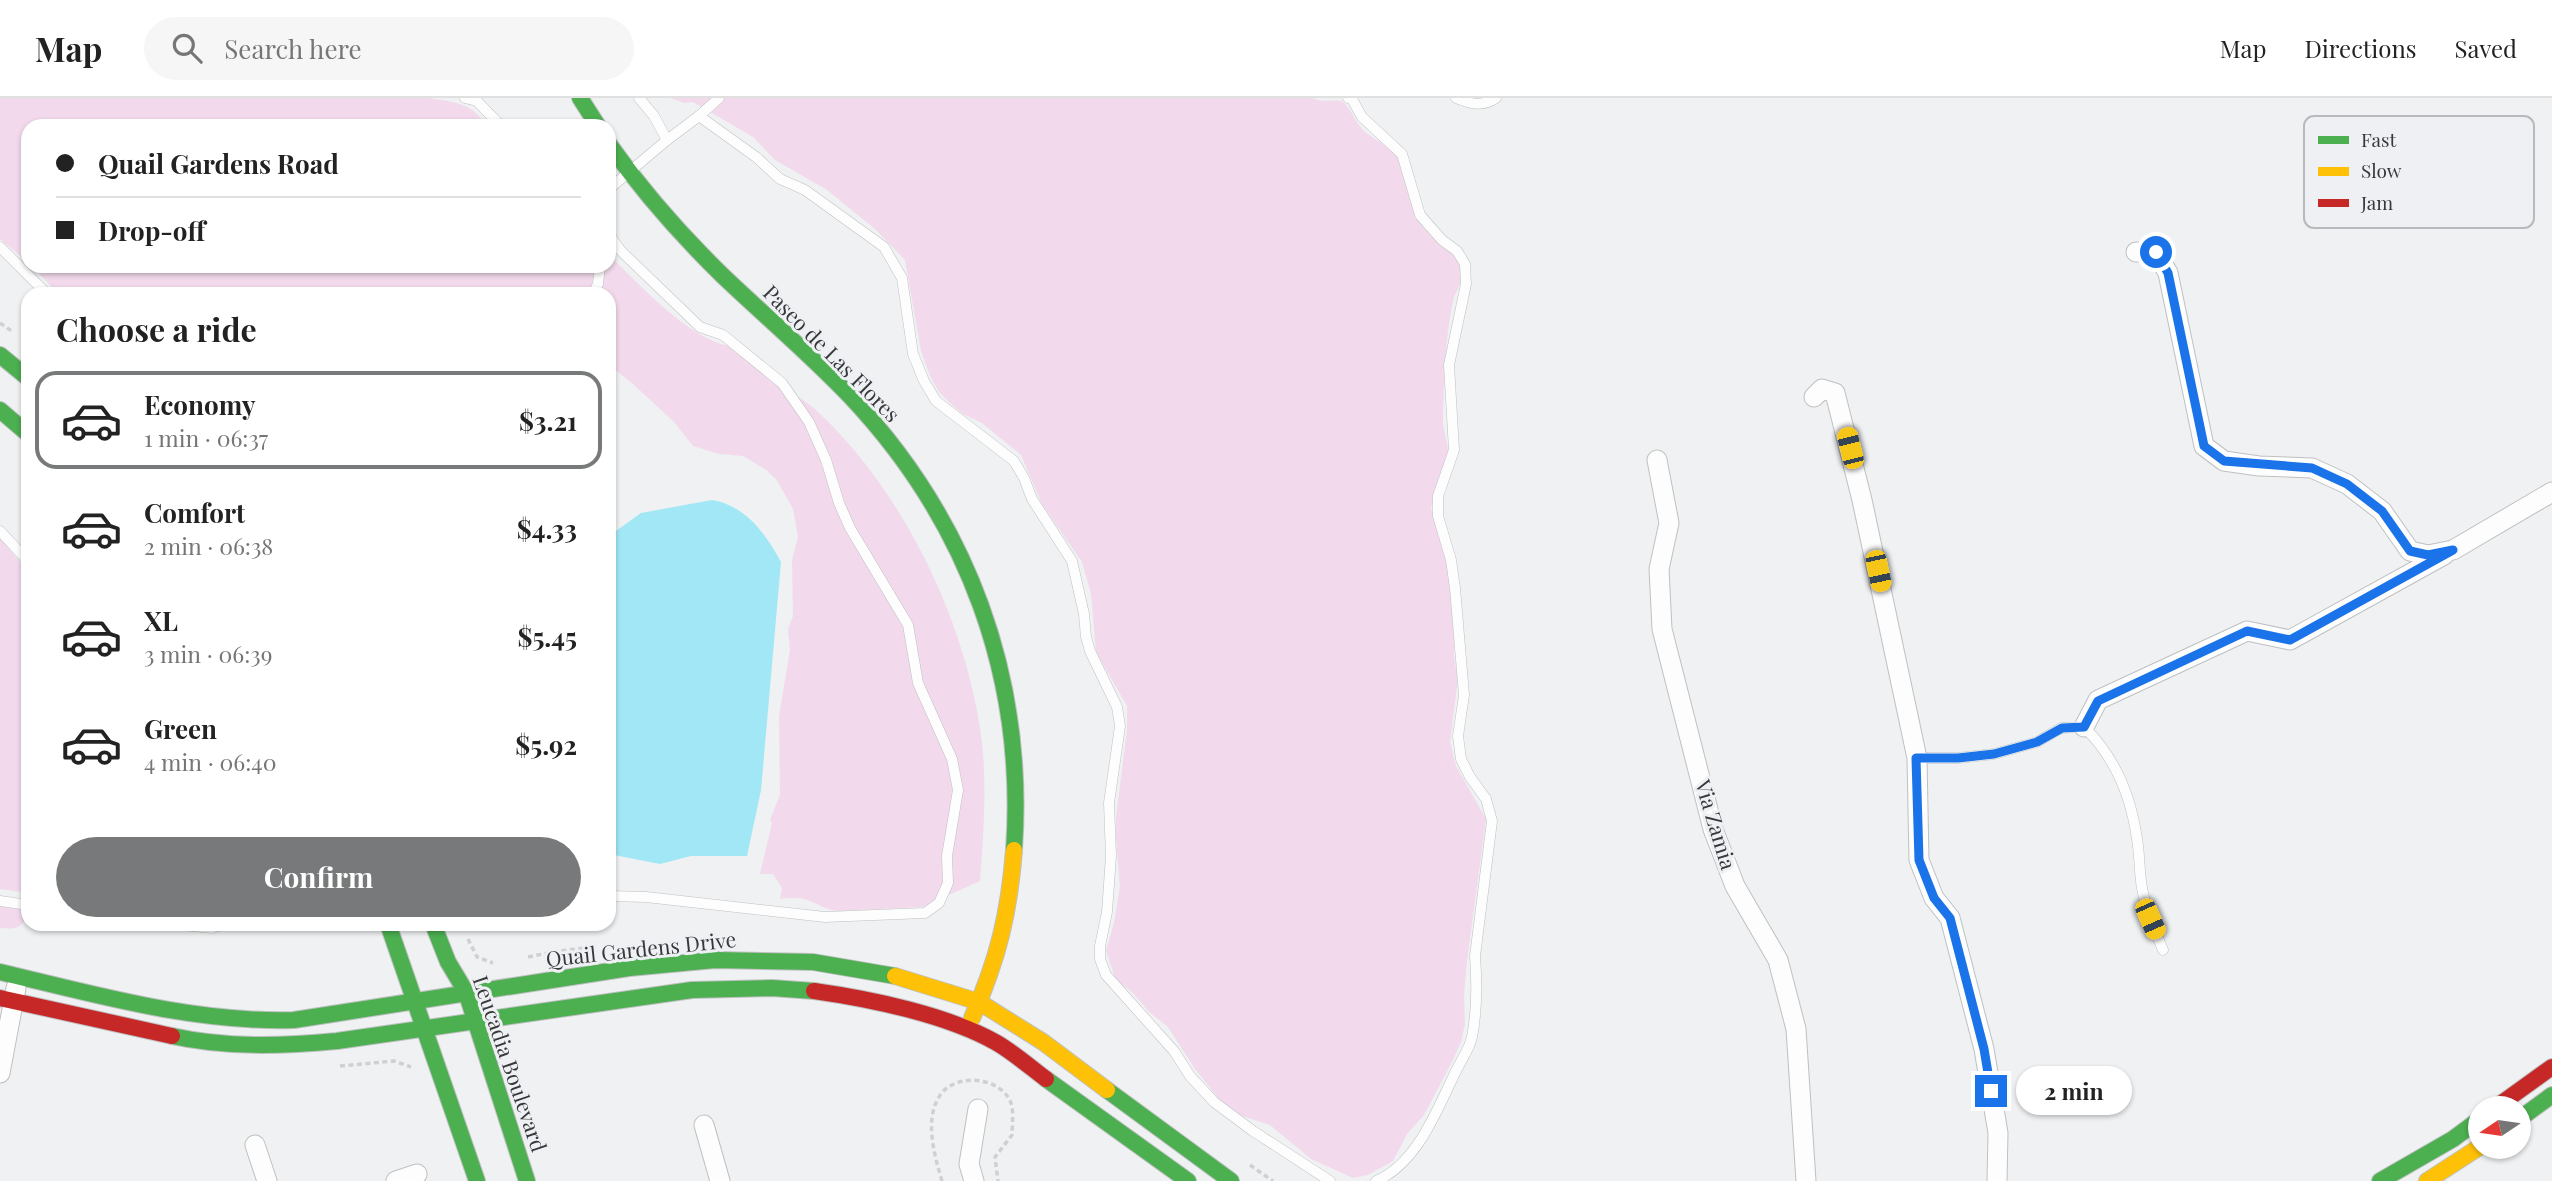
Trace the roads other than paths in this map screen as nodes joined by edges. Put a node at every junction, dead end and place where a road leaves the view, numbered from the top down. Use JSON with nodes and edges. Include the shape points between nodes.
{"nodes":[{"id":1,"x":465,"y":98,"type":"edge"},
{"id":2,"x":580,"y":98,"type":"edge"},
{"id":3,"x":639,"y":98,"type":"edge"},
{"id":4,"x":719,"y":98,"type":"edge"},
{"id":5,"x":1348,"y":98,"type":"edge"},
{"id":6,"x":1456,"y":98,"type":"edge"},
{"id":7,"x":1496,"y":98,"type":"edge"},
{"id":8,"x":699,"y":116,"type":"junction"},
{"id":9,"x":494,"y":119,"type":"edge"},
{"id":10,"x":594,"y":119,"type":"edge"},
{"id":11,"x":667,"y":140,"type":"junction"},
{"id":12,"x":616,"y":155,"type":"edge"},
{"id":13,"x":628,"y":173,"type":"junction"},
{"id":14,"x":616,"y":183,"type":"edge"},
{"id":15,"x":616,"y":244,"type":"edge"},
{"id":16,"x":0,"y":247,"type":"edge"},
{"id":17,"x":2136,"y":253,"type":"dead end"},
{"id":18,"x":21,"y":268,"type":"edge"},
{"id":19,"x":26,"y":273,"type":"edge"},
{"id":20,"x":40,"y":287,"type":"edge"},
{"id":21,"x":0,"y":355,"type":"edge"},
{"id":22,"x":21,"y":372,"type":"edge"},
{"id":23,"x":1814,"y":397,"type":"dead end"},
{"id":24,"x":0,"y":410,"type":"edge"},
{"id":25,"x":21,"y":428,"type":"edge"},
{"id":26,"x":1657,"y":460,"type":"dead end"},
{"id":27,"x":2552,"y":492,"type":"edge"},
{"id":28,"x":0,"y":531,"type":"edge"},
{"id":29,"x":2453,"y":550,"type":"junction"},
{"id":30,"x":21,"y":554,"type":"edge"},
{"id":31,"x":2084,"y":727,"type":"junction"},
{"id":32,"x":1916,"y":758,"type":"junction"},
{"id":33,"x":616,"y":896,"type":"edge"},
{"id":34,"x":0,"y":901,"type":"edge"},
{"id":35,"x":21,"y":904,"type":"edge"},
{"id":36,"x":390,"y":931,"type":"edge"},
{"id":37,"x":436,"y":931,"type":"edge"},
{"id":38,"x":2163,"y":950,"type":"dead end"},
{"id":39,"x":9,"y":974,"type":"edge"},
{"id":40,"x":466,"y":992,"type":"junction"},
{"id":41,"x":7,"y":1000,"type":"edge"},
{"id":42,"x":415,"y":1002,"type":"junction"},
{"id":43,"x":979,"y":1002,"type":"junction"},
{"id":44,"x":474,"y":1020,"type":"junction"},
{"id":45,"x":424,"y":1028,"type":"junction"},
{"id":46,"x":968,"y":1029,"type":"junction"},
{"id":47,"x":2552,"y":1067,"type":"edge"},
{"id":48,"x":0,"y":1073,"type":"edge"},
{"id":49,"x":2552,"y":1095,"type":"edge"},
{"id":50,"x":2512,"y":1096,"type":"edge"},
{"id":51,"x":978,"y":1109,"type":"dead end"},
{"id":52,"x":2531,"y":1110,"type":"edge"},
{"id":53,"x":704,"y":1125,"type":"dead end"},
{"id":54,"x":2468,"y":1128,"type":"edge"},
{"id":55,"x":255,"y":1145,"type":"dead end"},
{"id":56,"x":2468,"y":1154,"type":"edge"},
{"id":57,"x":417,"y":1174,"type":"dead end"},
{"id":58,"x":267,"y":1181,"type":"edge"},
{"id":59,"x":396,"y":1181,"type":"edge"},
{"id":60,"x":477,"y":1181,"type":"edge"},
{"id":61,"x":527,"y":1181,"type":"edge"},
{"id":62,"x":720,"y":1181,"type":"edge"},
{"id":63,"x":974,"y":1181,"type":"edge"},
{"id":64,"x":1188,"y":1181,"type":"edge"},
{"id":65,"x":1231,"y":1181,"type":"edge"},
{"id":66,"x":1330,"y":1181,"type":"edge"},
{"id":67,"x":1376,"y":1181,"type":"edge"},
{"id":68,"x":1806,"y":1181,"type":"edge"},
{"id":69,"x":1997,"y":1181,"type":"edge"},
{"id":70,"x":2380,"y":1181,"type":"edge"},
{"id":71,"x":2427,"y":1181,"type":"edge"}],
"edges":[{"from":1,"to":9,"type":"lane","via":[[477,101]]},
{"from":2,"to":10,"type":"main road"},
{"from":3,"to":11,"type":"lane"},
{"from":4,"to":8,"type":"lane"},
{"from":5,"to":67,"type":"lane","via":[[1402,154],[1420,215],[1465,264],[1466,284],[1449,365],[1454,450],[1438,496],[1438,516],[1455,589],[1464,695],[1458,736],[1461,759],[1486,799],[1492,821],[1475,956],[1472,1039],[1433,1120],[1404,1161]]},
{"from":6,"to":7,"type":"lane","via":[[1471,105]]},
{"from":8,"to":11,"type":"lane"},
{"from":8,"to":66,"type":"lane","via":[[780,179],[805,190],[884,247],[902,278],[913,354],[936,401],[1014,461],[1072,561],[1090,652],[1117,707],[1120,726],[1110,803],[1111,856],[1100,946],[1106,975],[1214,1102]]},
{"from":11,"to":13,"type":"lane"},
{"from":12,"to":13,"type":"main road","name":"Paseo de Las Flores"},
{"from":13,"to":14,"type":"lane"},
{"from":13,"to":43,"type":"main road","name":"Paseo de Las Flores","via":[[753,306],[873,421],[913,471],[971,577],[1008,693],[1018,801],[1008,906],[999,948]]},
{"from":15,"to":33,"type":"lane","via":[[700,327],[723,335],[782,383],[809,422],[850,528],[908,625],[918,683],[953,759],[958,790],[947,856],[948,883],[939,903],[925,913],[825,917]]},
{"from":16,"to":18,"type":"lane"},
{"from":17,"to":29,"type":"street","via":[[2156,252],[2168,273],[2204,446],[2224,461],[2312,468],[2347,484],[2382,511],[2410,551],[2428,555]]},
{"from":19,"to":20,"type":"lane"},
{"from":21,"to":22,"type":"main road"},
{"from":23,"to":32,"type":"street","via":[[1822,389],[1835,393],[1844,422]]},
{"from":24,"to":25,"type":"main road"},
{"from":26,"to":68,"type":"street","name":"Via Zamia","via":[[1669,523],[1659,569],[1662,629],[1713,828],[1735,886],[1778,960],[1796,1029]]},
{"from":27,"to":29,"type":"street"},
{"from":28,"to":30,"type":"lane"},
{"from":29,"to":31,"type":"street","via":[[2290,640],[2247,631],[2098,701]]},
{"from":31,"to":32,"type":"lane","via":[[2062,728],[2037,742],[1994,754]]},
{"from":31,"to":38,"type":"lane","via":[[2099,741],[2123,784],[2137,838],[2142,886]]},
{"from":32,"to":69,"type":"street","via":[[1919,860],[1934,898],[1950,918],[1984,1049],[1998,1133]]},
{"from":34,"to":35,"type":"lane"},
{"from":36,"to":42,"type":"main road"},
{"from":37,"to":40,"type":"main road","name":"Leucadia Boulevard"},
{"from":39,"to":41,"type":"street"},
{"from":39,"to":42,"type":"main road","name":"Quail Gardens Drive","via":[[149,1008],[256,1021],[294,1020]]},
{"from":40,"to":42,"type":"main road","name":"Quail Gardens Drive"},
{"from":40,"to":43,"type":"main road","name":"Quail Gardens Drive","via":[[715,960],[813,962],[898,977]]},
{"from":40,"to":44,"type":"main road","name":"Leucadia Boulevard"},
{"from":41,"to":45,"type":"main road","via":[[198,1041],[282,1046]]},
{"from":41,"to":48,"type":"street"},
{"from":42,"to":45,"type":"main road"},
{"from":43,"to":46,"type":"main road","name":"Paseo de Las Flores"},
{"from":43,"to":65,"type":"main road","name":"Quail Gardens Drive","via":[[1043,1042]]},
{"from":44,"to":45,"type":"main road"},
{"from":44,"to":46,"type":"main road","via":[[692,990],[746,987],[841,993]]},
{"from":44,"to":61,"type":"main road","name":"Leucadia Boulevard"},
{"from":45,"to":60,"type":"main road"},
{"from":46,"to":64,"type":"main road","via":[[998,1043]]},
{"from":47,"to":50,"type":"main road"},
{"from":49,"to":52,"type":"main road"},
{"from":51,"to":63,"type":"street","via":[[969,1164]]},
{"from":53,"to":62,"type":"street"},
{"from":54,"to":70,"type":"main road"},
{"from":55,"to":58,"type":"street"},
{"from":56,"to":71,"type":"main road"},
{"from":57,"to":59,"type":"street"}]}
